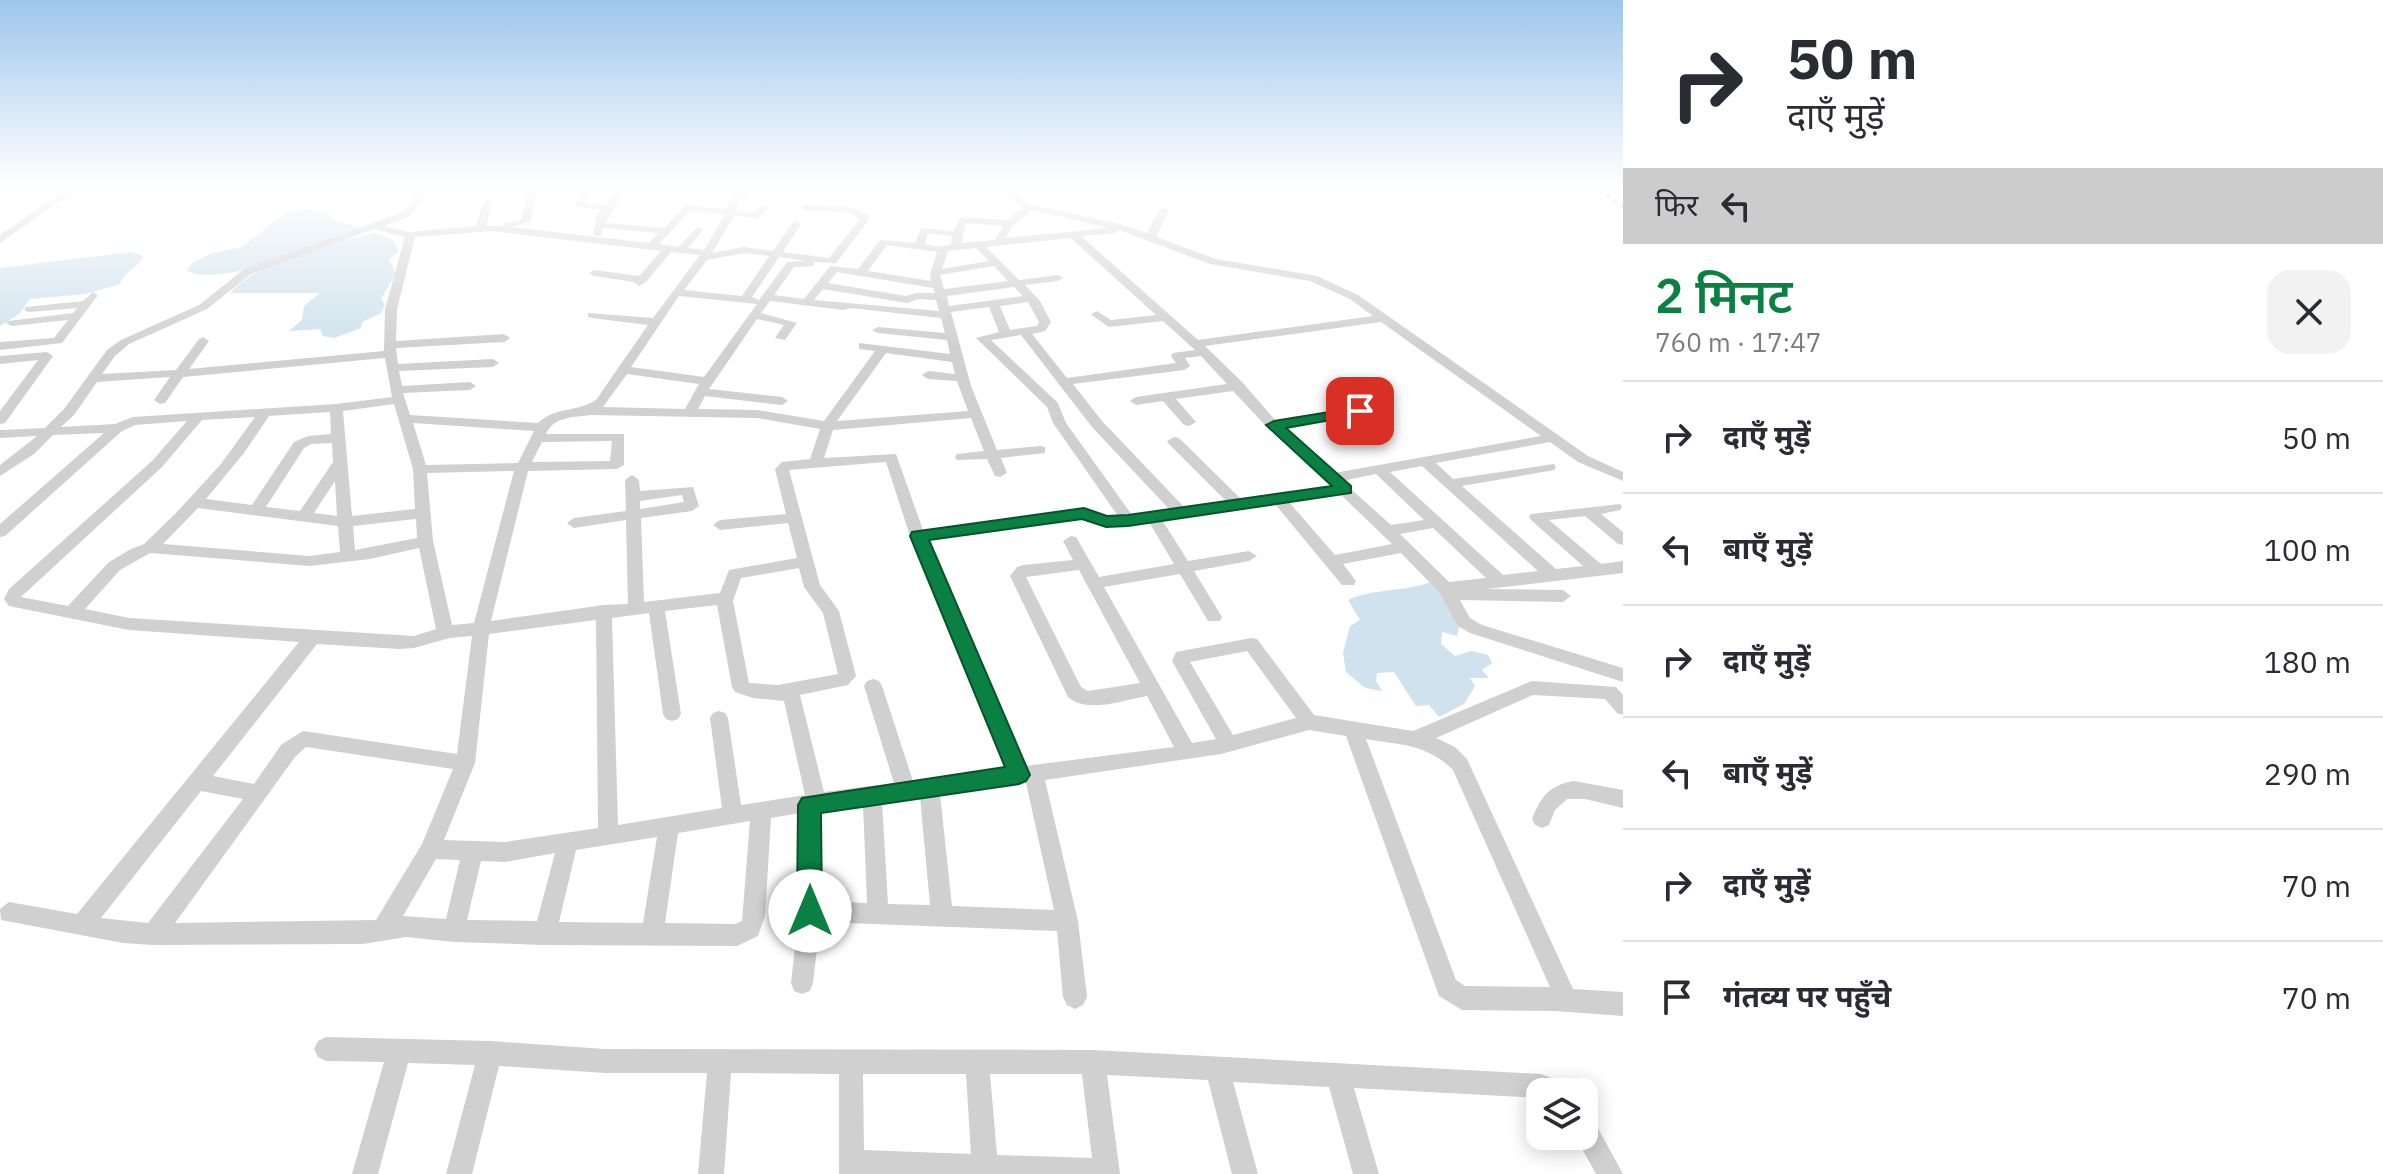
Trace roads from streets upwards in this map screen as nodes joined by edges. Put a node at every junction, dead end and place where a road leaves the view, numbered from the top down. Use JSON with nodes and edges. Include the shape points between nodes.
{"nodes":[{"id":1,"x":341,"y":239,"type":"edge"},
{"id":2,"x":409,"y":239,"type":"edge"},
{"id":3,"x":596,"y":239,"type":"edge"},
{"id":4,"x":658,"y":239,"type":"edge"},
{"id":5,"x":687,"y":239,"type":"edge"},
{"id":6,"x":715,"y":239,"type":"edge"},
{"id":7,"x":787,"y":239,"type":"edge"},
{"id":8,"x":850,"y":239,"type":"edge"},
{"id":9,"x":921,"y":239,"type":"edge"},
{"id":10,"x":953,"y":239,"type":"edge"},
{"id":11,"x":1001,"y":239,"type":"edge"},
{"id":12,"x":1048,"y":239,"type":"edge"},
{"id":13,"x":1078,"y":239,"type":"edge"},
{"id":14,"x":1152,"y":239,"type":"edge"},
{"id":15,"x":957,"y":240,"type":"junction"},
{"id":16,"x":998,"y":244,"type":"junction"},
{"id":17,"x":653,"y":245,"type":"junction"},
{"id":18,"x":980,"y":246,"type":"junction"},
{"id":19,"x":919,"y":247,"type":"junction"},
{"id":20,"x":675,"y":248,"type":"junction"},
{"id":21,"x":943,"y":250,"type":"junction"},
{"id":22,"x":777,"y":254,"type":"junction"},
{"id":23,"x":705,"y":255,"type":"junction"},
{"id":24,"x":996,"y":263,"type":"junction"},
{"id":25,"x":815,"y":265,"type":"dead end"},
{"id":26,"x":861,"y":272,"type":"junction"},
{"id":27,"x":594,"y":273,"type":"dead end"},
{"id":28,"x":936,"y":273,"type":"junction"},
{"id":29,"x":1058,"y":278,"type":"dead end"},
{"id":30,"x":1016,"y":283,"type":"junction"},
{"id":31,"x":819,"y":285,"type":"junction"},
{"id":32,"x":676,"y":292,"type":"junction"},
{"id":33,"x":1031,"y":298,"type":"junction"},
{"id":34,"x":745,"y":300,"type":"junction"},
{"id":35,"x":764,"y":300,"type":"junction"},
{"id":36,"x":943,"y":300,"type":"junction"},
{"id":37,"x":807,"y":302,"type":"junction"},
{"id":38,"x":993,"y":303,"type":"junction"},
{"id":39,"x":29,"y":309,"type":"dead end"},
{"id":40,"x":1097,"y":314,"type":"dead end"},
{"id":41,"x":592,"y":315,"type":"dead end"},
{"id":42,"x":754,"y":315,"type":"junction"},
{"id":43,"x":78,"y":316,"type":"junction"},
{"id":44,"x":1165,"y":317,"type":"junction"},
{"id":45,"x":1383,"y":318,"type":"junction"},
{"id":46,"x":656,"y":322,"type":"junction"},
{"id":47,"x":12,"y":323,"type":"dead end"},
{"id":48,"x":878,"y":330,"type":"dead end"},
{"id":49,"x":1024,"y":331,"type":"junction"},
{"id":50,"x":1005,"y":333,"type":"junction"},
{"id":51,"x":953,"y":337,"type":"junction"},
{"id":52,"x":504,"y":338,"type":"dead end"},
{"id":53,"x":781,"y":338,"type":"dead end"},
{"id":54,"x":58,"y":341,"type":"junction"},
{"id":55,"x":203,"y":341,"type":"dead end"},
{"id":56,"x":0,"y":346,"type":"edge"},
{"id":57,"x":863,"y":346,"type":"dead end"},
{"id":58,"x":1200,"y":348,"type":"junction"},
{"id":59,"x":883,"y":349,"type":"junction"},
{"id":60,"x":47,"y":356,"type":"junction"},
{"id":61,"x":391,"y":356,"type":"junction"},
{"id":62,"x":958,"y":359,"type":"junction"},
{"id":63,"x":0,"y":360,"type":"edge"},
{"id":64,"x":493,"y":363,"type":"dead end"},
{"id":65,"x":624,"y":370,"type":"junction"},
{"id":66,"x":179,"y":374,"type":"junction"},
{"id":67,"x":928,"y":375,"type":"dead end"},
{"id":68,"x":95,"y":378,"type":"junction"},
{"id":69,"x":963,"y":378,"type":"junction"},
{"id":70,"x":1063,"y":382,"type":"junction"},
{"id":71,"x":470,"y":386,"type":"dead end"},
{"id":72,"x":704,"y":386,"type":"junction"},
{"id":73,"x":1239,"y":386,"type":"junction"},
{"id":74,"x":398,"y":395,"type":"junction"},
{"id":75,"x":1167,"y":397,"type":"junction"},
{"id":76,"x":160,"y":400,"type":"dead end"},
{"id":77,"x":782,"y":401,"type":"dead end"},
{"id":78,"x":1136,"y":401,"type":"dead end"},
{"id":79,"x":336,"y":408,"type":"junction"},
{"id":80,"x":589,"y":411,"type":"junction"},
{"id":81,"x":1360,"y":411,"type":"dead end"},
{"id":82,"x":690,"y":412,"type":"junction"},
{"id":83,"x":264,"y":413,"type":"junction"},
{"id":84,"x":975,"y":414,"type":"junction"},
{"id":85,"x":199,"y":416,"type":"junction"},
{"id":86,"x":404,"y":419,"type":"junction"},
{"id":87,"x":0,"y":420,"type":"edge"},
{"id":88,"x":1189,"y":422,"type":"dead end"},
{"id":89,"x":1274,"y":425,"type":"junction"},
{"id":90,"x":827,"y":426,"type":"junction"},
{"id":91,"x":117,"y":428,"type":"junction"},
{"id":92,"x":49,"y":432,"type":"junction"},
{"id":93,"x":539,"y":432,"type":"junction"},
{"id":94,"x":0,"y":434,"type":"edge"},
{"id":95,"x":339,"y":438,"type":"junction"},
{"id":96,"x":1552,"y":438,"type":"junction"},
{"id":97,"x":1174,"y":441,"type":"dead end"},
{"id":98,"x":1040,"y":450,"type":"dead end"},
{"id":99,"x":992,"y":454,"type":"junction"},
{"id":100,"x":962,"y":457,"type":"dead end"},
{"id":101,"x":341,"y":461,"type":"junction"},
{"id":102,"x":1426,"y":462,"type":"junction"},
{"id":103,"x":816,"y":463,"type":"junction"},
{"id":104,"x":1549,"y":467,"type":"dead end"},
{"id":105,"x":522,"y":468,"type":"junction"},
{"id":106,"x":420,"y":469,"type":"junction"},
{"id":107,"x":1380,"y":470,"type":"junction"},
{"id":108,"x":0,"y":472,"type":"edge"},
{"id":109,"x":1000,"y":473,"type":"dead end"},
{"id":110,"x":1623,"y":477,"type":"edge"},
{"id":111,"x":1333,"y":478,"type":"junction"},
{"id":112,"x":1450,"y":484,"type":"junction"},
{"id":113,"x":1345,"y":489,"type":"junction"},
{"id":114,"x":1279,"y":499,"type":"junction"},
{"id":115,"x":197,"y":503,"type":"junction"},
{"id":116,"x":1238,"y":505,"type":"junction"},
{"id":117,"x":1615,"y":507,"type":"dead end"},
{"id":118,"x":1588,"y":510,"type":"junction"},
{"id":119,"x":255,"y":512,"type":"junction"},
{"id":120,"x":423,"y":513,"type":"junction"},
{"id":121,"x":1181,"y":513,"type":"junction"},
{"id":122,"x":633,"y":516,"type":"junction"},
{"id":123,"x":304,"y":517,"type":"junction"},
{"id":124,"x":1153,"y":517,"type":"junction"},
{"id":125,"x":794,"y":518,"type":"junction"},
{"id":126,"x":1128,"y":520,"type":"junction"},
{"id":127,"x":344,"y":522,"type":"junction"},
{"id":128,"x":1438,"y":522,"type":"junction"},
{"id":129,"x":574,"y":523,"type":"dead end"},
{"id":130,"x":720,"y":525,"type":"dead end"},
{"id":131,"x":1389,"y":531,"type":"junction"},
{"id":132,"x":0,"y":532,"type":"edge"},
{"id":133,"x":918,"y":536,"type":"junction"},
{"id":134,"x":1623,"y":540,"type":"edge"},
{"id":135,"x":425,"y":541,"type":"junction"},
{"id":136,"x":1071,"y":541,"type":"dead end"},
{"id":137,"x":1404,"y":547,"type":"junction"},
{"id":138,"x":149,"y":548,"type":"junction"},
{"id":139,"x":1249,"y":556,"type":"dead end"},
{"id":140,"x":348,"y":557,"type":"junction"},
{"id":141,"x":1331,"y":561,"type":"junction"},
{"id":142,"x":804,"y":562,"type":"junction"},
{"id":143,"x":1084,"y":564,"type":"junction"},
{"id":144,"x":1623,"y":567,"type":"edge"},
{"id":145,"x":1184,"y":569,"type":"junction"},
{"id":146,"x":1598,"y":570,"type":"junction"},
{"id":147,"x":1551,"y":574,"type":"junction"},
{"id":148,"x":1498,"y":580,"type":"junction"},
{"id":149,"x":1348,"y":581,"type":"dead end"},
{"id":150,"x":1094,"y":583,"type":"junction"},
{"id":151,"x":1447,"y":591,"type":"junction"},
{"id":152,"x":1563,"y":596,"type":"dead end"},
{"id":153,"x":726,"y":599,"type":"junction"},
{"id":154,"x":656,"y":605,"type":"junction"},
{"id":155,"x":636,"y":607,"type":"junction"},
{"id":156,"x":604,"y":611,"type":"junction"},
{"id":157,"x":72,"y":613,"type":"junction"},
{"id":158,"x":1214,"y":617,"type":"dead end"},
{"id":159,"x":481,"y":628,"type":"junction"},
{"id":160,"x":448,"y":632,"type":"junction"},
{"id":161,"x":312,"y":638,"type":"junction"},
{"id":162,"x":873,"y":686,"type":"dead end"},
{"id":163,"x":1152,"y":688,"type":"junction"},
{"id":164,"x":1620,"y":688,"type":"edge"},
{"id":165,"x":781,"y":691,"type":"junction"},
{"id":166,"x":672,"y":714,"type":"dead end"},
{"id":167,"x":719,"y":718,"type":"dead end"},
{"id":168,"x":1309,"y":722,"type":"junction"},
{"id":169,"x":1353,"y":730,"type":"junction"},
{"id":170,"x":1418,"y":738,"type":"junction"},
{"id":171,"x":1228,"y":744,"type":"junction"},
{"id":172,"x":1187,"y":752,"type":"junction"},
{"id":173,"x":465,"y":763,"type":"junction"},
{"id":174,"x":1026,"y":774,"type":"junction"},
{"id":175,"x":196,"y":782,"type":"junction"},
{"id":176,"x":929,"y":786,"type":"junction"},
{"id":177,"x":906,"y":789,"type":"junction"},
{"id":178,"x":259,"y":793,"type":"junction"},
{"id":179,"x":872,"y":794,"type":"junction"},
{"id":180,"x":1623,"y":799,"type":"edge"},
{"id":181,"x":813,"y":803,"type":"junction"},
{"id":182,"x":761,"y":811,"type":"junction"},
{"id":183,"x":733,"y":816,"type":"junction"},
{"id":184,"x":1542,"y":819,"type":"dead end"},
{"id":185,"x":669,"y":826,"type":"junction"},
{"id":186,"x":608,"y":835,"type":"junction"},
{"id":187,"x":568,"y":842,"type":"junction"},
{"id":188,"x":430,"y":849,"type":"junction"},
{"id":189,"x":472,"y":853,"type":"junction"},
{"id":190,"x":810,"y":911,"type":"junction"},
{"id":191,"x":9,"y":913,"type":"dead end"},
{"id":192,"x":878,"y":913,"type":"junction"},
{"id":193,"x":942,"y":915,"type":"junction"},
{"id":194,"x":1067,"y":921,"type":"junction"},
{"id":195,"x":82,"y":925,"type":"junction"},
{"id":196,"x":383,"y":929,"type":"junction"},
{"id":197,"x":454,"y":931,"type":"junction"},
{"id":198,"x":153,"y":934,"type":"junction"},
{"id":199,"x":545,"y":934,"type":"junction"},
{"id":200,"x":652,"y":936,"type":"junction"},
{"id":201,"x":802,"y":983,"type":"dead end"},
{"id":202,"x":1075,"y":997,"type":"dead end"},
{"id":203,"x":1555,"y":999,"type":"junction"},
{"id":204,"x":1623,"y":1004,"type":"edge"},
{"id":205,"x":326,"y":1049,"type":"dead end"},
{"id":206,"x":399,"y":1051,"type":"junction"},
{"id":207,"x":490,"y":1053,"type":"junction"},
{"id":208,"x":720,"y":1061,"type":"junction"},
{"id":209,"x":851,"y":1061,"type":"junction"},
{"id":210,"x":977,"y":1062,"type":"junction"},
{"id":211,"x":1093,"y":1062,"type":"junction"},
{"id":212,"x":1217,"y":1069,"type":"junction"},
{"id":213,"x":1338,"y":1076,"type":"junction"},
{"id":214,"x":1526,"y":1085,"type":"edge"},
{"id":215,"x":1596,"y":1150,"type":"edge"},
{"id":216,"x":851,"y":1169,"type":"edge"},
{"id":217,"x":986,"y":1171,"type":"edge"},
{"id":218,"x":1107,"y":1173,"type":"edge"},
{"id":219,"x":365,"y":1174,"type":"edge"},
{"id":220,"x":459,"y":1174,"type":"edge"},
{"id":221,"x":711,"y":1174,"type":"edge"},
{"id":222,"x":1245,"y":1174,"type":"edge"},
{"id":223,"x":1366,"y":1174,"type":"edge"},
{"id":224,"x":1610,"y":1174,"type":"edge"}],
"edges":[{"from":1,"to":68,"type":"street","via":[[237,278],[203,307],[116,349]]},
{"from":2,"to":61,"type":"street","via":[[391,309]]},
{"from":3,"to":17,"type":"street"},
{"from":4,"to":17,"type":"street"},
{"from":5,"to":20,"type":"street"},
{"from":6,"to":23,"type":"street"},
{"from":7,"to":22,"type":"street"},
{"from":8,"to":22,"type":"street","via":[[833,260]]},
{"from":9,"to":19,"type":"street"},
{"from":10,"to":15,"type":"street"},
{"from":11,"to":16,"type":"street"},
{"from":12,"to":16,"type":"street"},
{"from":13,"to":44,"type":"street"},
{"from":14,"to":45,"type":"street","via":[[1214,262],[1325,282]]},
{"from":15,"to":18,"type":"street"},
{"from":15,"to":21,"type":"street"},
{"from":16,"to":18,"type":"street"},
{"from":17,"to":20,"type":"street"},
{"from":18,"to":24,"type":"street"},
{"from":19,"to":21,"type":"street"},
{"from":19,"to":26,"type":"street","via":[[883,243]]},
{"from":20,"to":23,"type":"street"},
{"from":20,"to":27,"type":"street","via":[[641,281]]},
{"from":21,"to":28,"type":"street"},
{"from":22,"to":23,"type":"street","via":[[737,250]]},
{"from":22,"to":34,"type":"street"},
{"from":23,"to":32,"type":"street"},
{"from":24,"to":28,"type":"street"},
{"from":24,"to":30,"type":"street"},
{"from":25,"to":35,"type":"street","via":[[792,263]]},
{"from":26,"to":31,"type":"street","via":[[833,268]]},
{"from":26,"to":36,"type":"street"},
{"from":28,"to":36,"type":"street"},
{"from":29,"to":30,"type":"street"},
{"from":30,"to":33,"type":"street"},
{"from":30,"to":36,"type":"street"},
{"from":31,"to":36,"type":"street","via":[[909,300]]},
{"from":31,"to":37,"type":"street"},
{"from":32,"to":34,"type":"street"},
{"from":32,"to":46,"type":"street"},
{"from":33,"to":38,"type":"street"},
{"from":33,"to":49,"type":"street","via":[[1045,322],[1041,329]]},
{"from":34,"to":35,"type":"street"},
{"from":35,"to":37,"type":"street"},
{"from":35,"to":42,"type":"street"},
{"from":36,"to":37,"type":"street"},
{"from":36,"to":38,"type":"street"},
{"from":36,"to":51,"type":"street"},
{"from":38,"to":50,"type":"street"},
{"from":39,"to":43,"type":"street","via":[[90,300]]},
{"from":40,"to":44,"type":"street","via":[[1109,324]]},
{"from":41,"to":46,"type":"street"},
{"from":42,"to":53,"type":"street","via":[[791,323]]},
{"from":42,"to":72,"type":"street"},
{"from":43,"to":47,"type":"street"},
{"from":43,"to":54,"type":"street"},
{"from":44,"to":58,"type":"street"},
{"from":45,"to":58,"type":"street"},
{"from":45,"to":96,"type":"street"},
{"from":46,"to":65,"type":"street"},
{"from":48,"to":51,"type":"street"},
{"from":49,"to":50,"type":"street"},
{"from":49,"to":70,"type":"street"},
{"from":50,"to":126,"type":"street","via":[[982,337],[1053,406]]},
{"from":51,"to":62,"type":"street"},
{"from":52,"to":61,"type":"street"},
{"from":54,"to":56,"type":"street"},
{"from":54,"to":60,"type":"street"},
{"from":55,"to":66,"type":"street"},
{"from":57,"to":59,"type":"street"},
{"from":58,"to":70,"type":"street","via":[[1177,356],[1185,366]]},
{"from":58,"to":73,"type":"street"},
{"from":59,"to":62,"type":"street"},
{"from":59,"to":90,"type":"street"},
{"from":60,"to":63,"type":"street"},
{"from":60,"to":87,"type":"street"},
{"from":61,"to":64,"type":"street"},
{"from":61,"to":66,"type":"street"},
{"from":61,"to":74,"type":"street"},
{"from":62,"to":69,"type":"street"},
{"from":65,"to":72,"type":"street"},
{"from":65,"to":80,"type":"street"},
{"from":66,"to":68,"type":"street"},
{"from":66,"to":76,"type":"street"},
{"from":67,"to":69,"type":"street"},
{"from":68,"to":92,"type":"street"},
{"from":69,"to":84,"type":"street"},
{"from":70,"to":121,"type":"street"},
{"from":71,"to":74,"type":"street"},
{"from":72,"to":77,"type":"street"},
{"from":72,"to":82,"type":"street"},
{"from":73,"to":75,"type":"street"},
{"from":73,"to":89,"type":"street"},
{"from":74,"to":79,"type":"street"},
{"from":74,"to":86,"type":"street"},
{"from":75,"to":78,"type":"street"},
{"from":75,"to":88,"type":"street"},
{"from":79,"to":83,"type":"street"},
{"from":79,"to":95,"type":"street"},
{"from":80,"to":82,"type":"street"},
{"from":80,"to":93,"type":"street","via":[[556,416]]},
{"from":81,"to":89,"type":"street"},
{"from":82,"to":90,"type":"street","via":[[757,414]]},
{"from":83,"to":85,"type":"street"},
{"from":83,"to":115,"type":"street","via":[[244,448]]},
{"from":84,"to":90,"type":"street"},
{"from":84,"to":99,"type":"street"},
{"from":85,"to":91,"type":"street","via":[[133,421]]},
{"from":85,"to":157,"type":"street","via":[[157,464],[12,599]]},
{"from":86,"to":93,"type":"street"},
{"from":86,"to":106,"type":"street"},
{"from":89,"to":111,"type":"street"},
{"from":90,"to":103,"type":"street"},
{"from":91,"to":92,"type":"street"},
{"from":91,"to":132,"type":"street"},
{"from":92,"to":94,"type":"street"},
{"from":92,"to":108,"type":"street"},
{"from":93,"to":105,"type":"street"},
{"from":93,"to":105,"type":"street","via":[[619,437],[617,465]]},
{"from":95,"to":101,"type":"street"},
{"from":95,"to":119,"type":"street","via":[[299,445]]},
{"from":96,"to":102,"type":"street"},
{"from":96,"to":110,"type":"street"},
{"from":97,"to":116,"type":"street"},
{"from":98,"to":99,"type":"street"},
{"from":99,"to":100,"type":"street"},
{"from":99,"to":109,"type":"street"},
{"from":101,"to":123,"type":"street"},
{"from":101,"to":127,"type":"street"},
{"from":102,"to":107,"type":"street"},
{"from":102,"to":112,"type":"street"},
{"from":103,"to":125,"type":"street","via":[[782,469]]},
{"from":103,"to":133,"type":"street","via":[[891,457]]},
{"from":104,"to":112,"type":"street"},
{"from":105,"to":106,"type":"street"},
{"from":105,"to":159,"type":"street"},
{"from":106,"to":120,"type":"street"},
{"from":107,"to":111,"type":"street"},
{"from":107,"to":128,"type":"street"},
{"from":111,"to":113,"type":"street"},
{"from":112,"to":147,"type":"street"},
{"from":113,"to":114,"type":"street"},
{"from":113,"to":131,"type":"street"},
{"from":114,"to":116,"type":"street"},
{"from":114,"to":141,"type":"street"},
{"from":115,"to":119,"type":"street"},
{"from":115,"to":138,"type":"street"},
{"from":116,"to":121,"type":"street"},
{"from":117,"to":118,"type":"street"},
{"from":118,"to":134,"type":"street"},
{"from":118,"to":146,"type":"street","via":[[1536,517]]},
{"from":119,"to":123,"type":"street"},
{"from":120,"to":127,"type":"street"},
{"from":120,"to":135,"type":"street"},
{"from":121,"to":124,"type":"street"},
{"from":122,"to":122,"type":"street","via":[[632,488],[688,490],[692,506]]},
{"from":122,"to":129,"type":"street"},
{"from":122,"to":155,"type":"street"},
{"from":123,"to":127,"type":"street"},
{"from":124,"to":126,"type":"street"},
{"from":124,"to":145,"type":"street"},
{"from":125,"to":130,"type":"street"},
{"from":125,"to":142,"type":"street"},
{"from":126,"to":133,"type":"street","via":[[1106,522],[1084,513]]},
{"from":127,"to":140,"type":"street"},
{"from":128,"to":131,"type":"street"},
{"from":128,"to":148,"type":"street"},
{"from":131,"to":137,"type":"street"},
{"from":133,"to":174,"type":"street"},
{"from":135,"to":140,"type":"street"},
{"from":135,"to":160,"type":"street"},
{"from":136,"to":143,"type":"street"},
{"from":137,"to":141,"type":"street"},
{"from":137,"to":151,"type":"street"},
{"from":138,"to":140,"type":"street","via":[[310,561]]},
{"from":138,"to":157,"type":"street","via":[[113,565]]},
{"from":139,"to":145,"type":"street"},
{"from":141,"to":149,"type":"street"},
{"from":142,"to":153,"type":"street","via":[[735,574]]},
{"from":142,"to":165,"type":"street","via":[[812,587],[831,611],[847,676]]},
{"from":143,"to":150,"type":"street"},
{"from":143,"to":163,"type":"street","via":[[1023,571],[1018,576],[1074,692],[1088,698]]},
{"from":144,"to":146,"type":"street"},
{"from":145,"to":150,"type":"street"},
{"from":145,"to":158,"type":"street"},
{"from":146,"to":147,"type":"street"},
{"from":147,"to":148,"type":"street"},
{"from":148,"to":151,"type":"street"},
{"from":150,"to":163,"type":"street"},
{"from":151,"to":152,"type":"street"},
{"from":151,"to":164,"type":"street","via":[[1470,626]]},
{"from":153,"to":154,"type":"street"},
{"from":153,"to":165,"type":"street","via":[[741,687]]},
{"from":154,"to":155,"type":"street"},
{"from":154,"to":166,"type":"street"},
{"from":155,"to":156,"type":"street"},
{"from":156,"to":159,"type":"street"},
{"from":156,"to":186,"type":"street"},
{"from":157,"to":161,"type":"street","via":[[129,624]]},
{"from":159,"to":160,"type":"street"},
{"from":159,"to":173,"type":"street"},
{"from":160,"to":161,"type":"street","via":[[399,643]]},
{"from":161,"to":175,"type":"street"},
{"from":162,"to":177,"type":"street"},
{"from":163,"to":172,"type":"street"},
{"from":164,"to":170,"type":"street","via":[[1532,688]]},
{"from":165,"to":181,"type":"street","via":[[794,702]]},
{"from":167,"to":183,"type":"street"},
{"from":168,"to":169,"type":"street"},
{"from":168,"to":171,"type":"street"},
{"from":168,"to":171,"type":"street","via":[[1251,644],[1182,657]]},
{"from":169,"to":170,"type":"street"},
{"from":169,"to":203,"type":"street","via":[[1447,988],[1462,998]]},
{"from":170,"to":203,"type":"street","via":[[1460,765],[1562,988]]},
{"from":171,"to":172,"type":"street"},
{"from":172,"to":174,"type":"street"},
{"from":173,"to":178,"type":"street","via":[[303,739],[288,751]]},
{"from":173,"to":188,"type":"street"},
{"from":174,"to":176,"type":"street"},
{"from":174,"to":194,"type":"street"},
{"from":175,"to":178,"type":"street"},
{"from":175,"to":195,"type":"street"},
{"from":176,"to":177,"type":"street"},
{"from":176,"to":193,"type":"street"},
{"from":177,"to":179,"type":"street"},
{"from":178,"to":198,"type":"street"},
{"from":179,"to":181,"type":"street"},
{"from":179,"to":192,"type":"street"},
{"from":180,"to":184,"type":"street","via":[[1568,790],[1547,802]]},
{"from":181,"to":182,"type":"street"},
{"from":181,"to":190,"type":"street"},
{"from":182,"to":183,"type":"street"},
{"from":182,"to":200,"type":"street","via":[[750,928],[737,935]]},
{"from":183,"to":185,"type":"street"},
{"from":185,"to":186,"type":"street"},
{"from":185,"to":200,"type":"street"},
{"from":186,"to":187,"type":"street"},
{"from":187,"to":189,"type":"street"},
{"from":187,"to":199,"type":"street"},
{"from":188,"to":189,"type":"street"},
{"from":188,"to":196,"type":"street"},
{"from":189,"to":197,"type":"street"},
{"from":190,"to":192,"type":"street"},
{"from":190,"to":201,"type":"street"},
{"from":191,"to":195,"type":"street"},
{"from":192,"to":193,"type":"street"},
{"from":193,"to":194,"type":"street"},
{"from":194,"to":202,"type":"street"},
{"from":195,"to":198,"type":"street"},
{"from":196,"to":197,"type":"street"},
{"from":196,"to":198,"type":"street"},
{"from":197,"to":199,"type":"street"},
{"from":199,"to":200,"type":"street"},
{"from":203,"to":204,"type":"street"},
{"from":205,"to":206,"type":"street"},
{"from":206,"to":207,"type":"street"},
{"from":206,"to":219,"type":"street"},
{"from":207,"to":208,"type":"street"},
{"from":207,"to":220,"type":"street"},
{"from":208,"to":209,"type":"street"},
{"from":208,"to":221,"type":"street"},
{"from":209,"to":210,"type":"street"},
{"from":209,"to":216,"type":"street"},
{"from":210,"to":211,"type":"street"},
{"from":210,"to":217,"type":"street"},
{"from":211,"to":212,"type":"street"},
{"from":211,"to":218,"type":"street"},
{"from":212,"to":213,"type":"street"},
{"from":212,"to":222,"type":"street"},
{"from":213,"to":214,"type":"street"},
{"from":213,"to":223,"type":"street"},
{"from":215,"to":224,"type":"street"},
{"from":216,"to":217,"type":"street"},
{"from":217,"to":218,"type":"street"}]}
